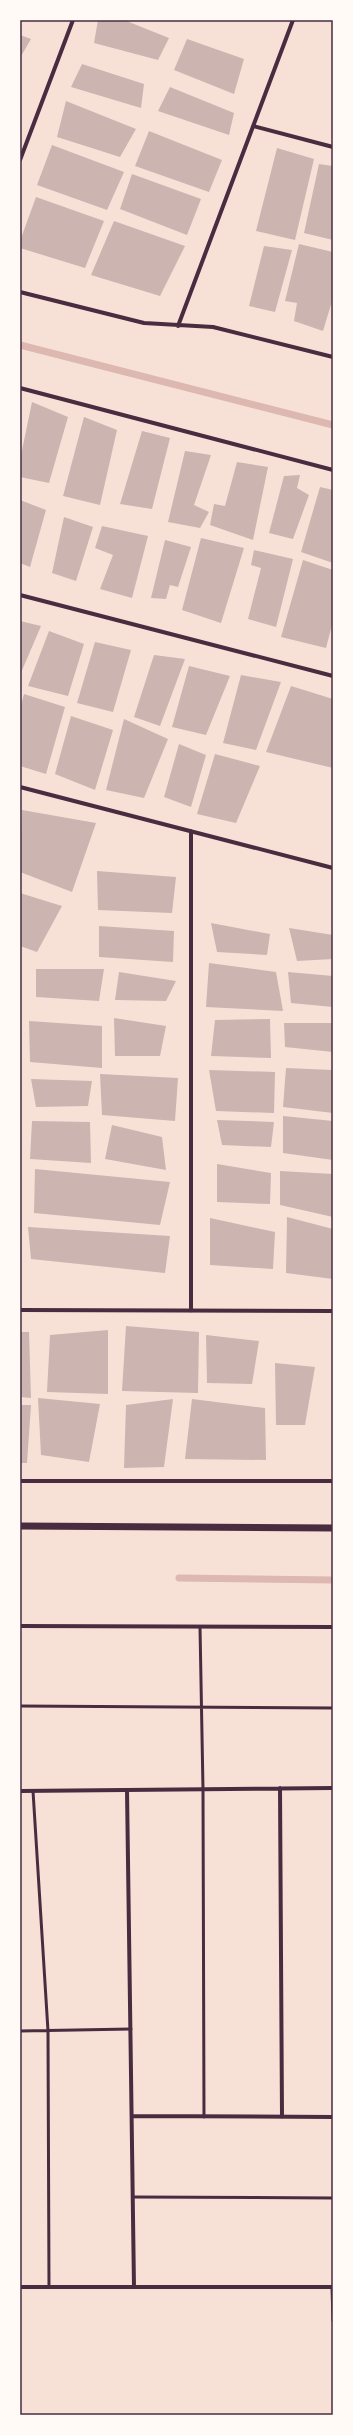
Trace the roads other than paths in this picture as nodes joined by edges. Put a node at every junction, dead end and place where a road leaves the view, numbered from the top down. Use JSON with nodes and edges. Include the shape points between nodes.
{"nodes":[{"id":1,"x":73,"y":20,"type":"edge"},
{"id":2,"x":293,"y":20,"type":"edge"},
{"id":3,"x":253,"y":126,"type":"junction"},
{"id":4,"x":333,"y":147,"type":"edge"},
{"id":5,"x":20,"y":160,"type":"edge"},
{"id":6,"x":20,"y":292,"type":"edge"},
{"id":7,"x":178,"y":326,"type":"junction"},
{"id":8,"x":333,"y":357,"type":"edge"},
{"id":9,"x":20,"y":388,"type":"edge"},
{"id":10,"x":333,"y":470,"type":"edge"},
{"id":11,"x":20,"y":595,"type":"edge"},
{"id":12,"x":333,"y":676,"type":"edge"},
{"id":13,"x":20,"y":786,"type":"edge"},
{"id":14,"x":192,"y":831,"type":"junction"},
{"id":15,"x":333,"y":868,"type":"edge"},
{"id":16,"x":20,"y":1310,"type":"edge"},
{"id":17,"x":191,"y":1311,"type":"junction"},
{"id":18,"x":333,"y":1311,"type":"edge"},
{"id":19,"x":20,"y":1481,"type":"edge"},
{"id":20,"x":333,"y":1481,"type":"edge"},
{"id":21,"x":20,"y":1526,"type":"edge"},
{"id":22,"x":333,"y":1528,"type":"edge"},
{"id":23,"x":20,"y":1626,"type":"edge"},
{"id":24,"x":200,"y":1627,"type":"junction"},
{"id":25,"x":333,"y":1627,"type":"edge"},
{"id":26,"x":20,"y":1706,"type":"edge"},
{"id":27,"x":202,"y":1707,"type":"junction"},
{"id":28,"x":333,"y":1708,"type":"edge"},
{"id":29,"x":280,"y":1788,"type":"junction"},
{"id":30,"x":333,"y":1788,"type":"edge"},
{"id":31,"x":203,"y":1789,"type":"junction"},
{"id":32,"x":127,"y":1790,"type":"junction"},
{"id":33,"x":20,"y":1791,"type":"edge"},
{"id":34,"x":33,"y":1791,"type":"junction"},
{"id":35,"x":130,"y":2029,"type":"junction"},
{"id":36,"x":20,"y":2031,"type":"edge"},
{"id":37,"x":48,"y":2031,"type":"junction"},
{"id":38,"x":132,"y":2116,"type":"junction"},
{"id":39,"x":204,"y":2117,"type":"junction"},
{"id":40,"x":282,"y":2117,"type":"junction"},
{"id":41,"x":333,"y":2117,"type":"edge"},
{"id":42,"x":133,"y":2197,"type":"junction"},
{"id":43,"x":333,"y":2198,"type":"edge"},
{"id":44,"x":20,"y":2287,"type":"edge"},
{"id":45,"x":49,"y":2287,"type":"junction"},
{"id":46,"x":134,"y":2287,"type":"junction"},
{"id":47,"x":332,"y":2287,"type":"edge"},
{"id":48,"x":333,"y":2321,"type":"edge"}],
"edges":[{"from":1,"to":5,"type":"street"},
{"from":2,"to":3,"type":"street"},
{"from":3,"to":4,"type":"street"},
{"from":3,"to":7,"type":"street"},
{"from":6,"to":7,"type":"street","via":[[144,324]]},
{"from":7,"to":8,"type":"street","via":[[230,330]]},
{"from":9,"to":10,"type":"street"},
{"from":11,"to":12,"type":"street"},
{"from":13,"to":14,"type":"street"},
{"from":14,"to":15,"type":"street"},
{"from":14,"to":17,"type":"street"},
{"from":16,"to":17,"type":"street"},
{"from":17,"to":18,"type":"street"},
{"from":19,"to":20,"type":"street"},
{"from":21,"to":22,"type":"street"},
{"from":23,"to":24,"type":"street"},
{"from":24,"to":25,"type":"street"},
{"from":24,"to":27,"type":"lane"},
{"from":26,"to":27,"type":"lane"},
{"from":27,"to":28,"type":"lane"},
{"from":27,"to":31,"type":"lane"},
{"from":29,"to":30,"type":"street"},
{"from":29,"to":31,"type":"street"},
{"from":29,"to":40,"type":"street"},
{"from":31,"to":32,"type":"street"},
{"from":31,"to":39,"type":"lane"},
{"from":32,"to":34,"type":"street"},
{"from":32,"to":35,"type":"street"},
{"from":33,"to":34,"type":"street"},
{"from":34,"to":37,"type":"lane"},
{"from":35,"to":37,"type":"lane"},
{"from":35,"to":38,"type":"street"},
{"from":36,"to":37,"type":"lane"},
{"from":37,"to":45,"type":"lane"},
{"from":38,"to":39,"type":"street"},
{"from":38,"to":42,"type":"street"},
{"from":39,"to":40,"type":"street"},
{"from":40,"to":41,"type":"street"},
{"from":42,"to":43,"type":"lane"},
{"from":42,"to":46,"type":"street"},
{"from":44,"to":45,"type":"street"},
{"from":45,"to":46,"type":"street"},
{"from":46,"to":47,"type":"street"},
{"from":47,"to":48,"type":"lane"}]}
